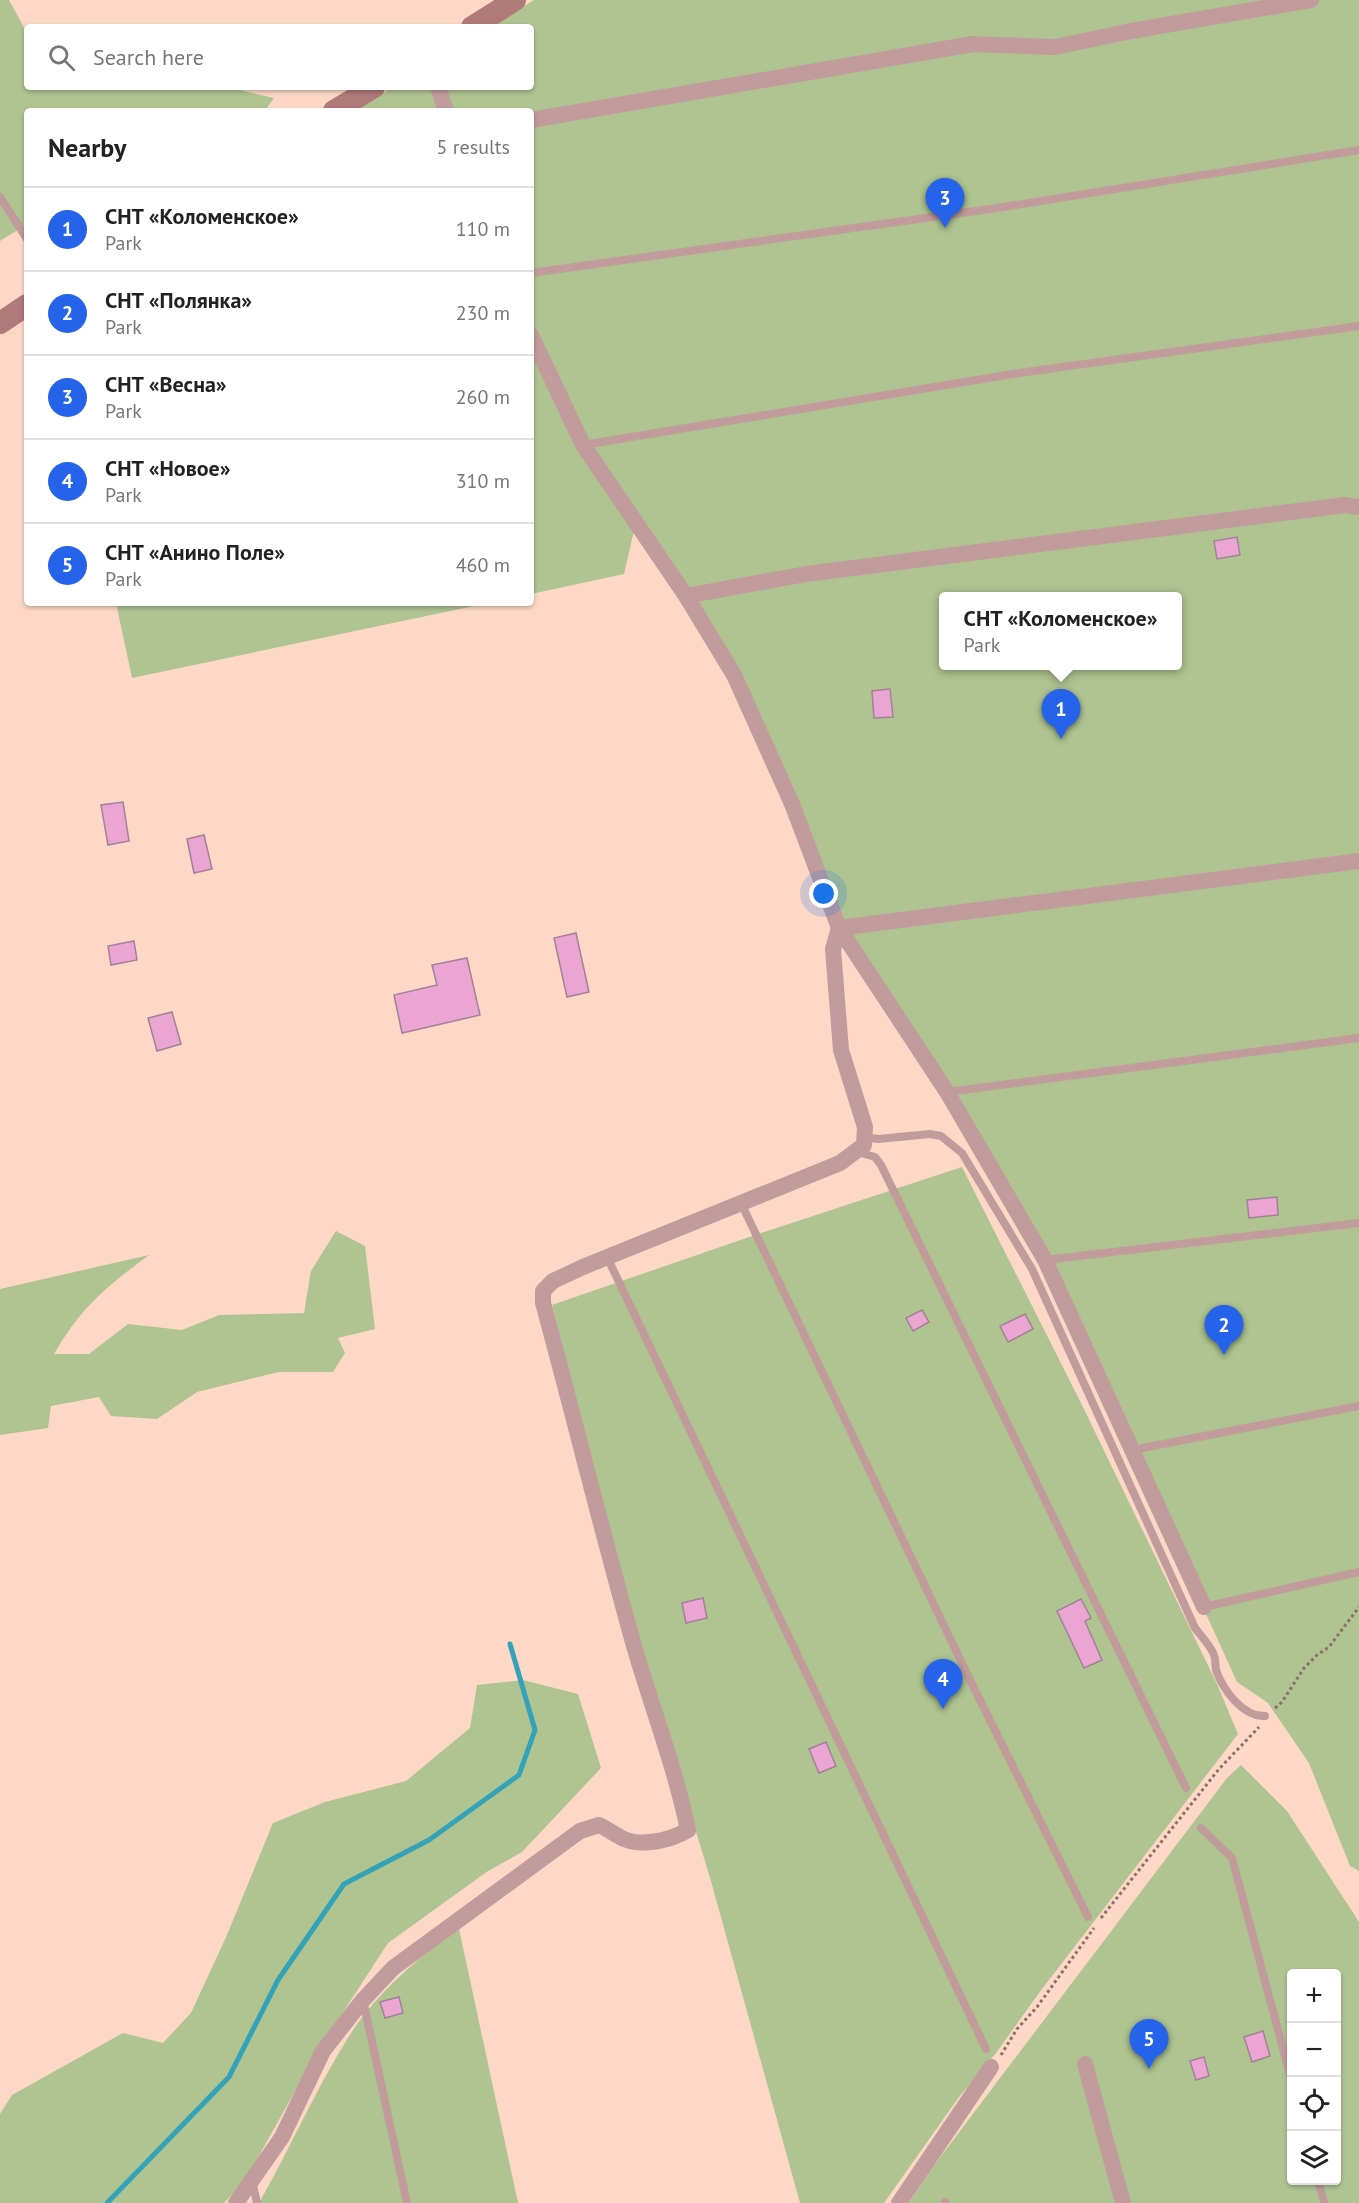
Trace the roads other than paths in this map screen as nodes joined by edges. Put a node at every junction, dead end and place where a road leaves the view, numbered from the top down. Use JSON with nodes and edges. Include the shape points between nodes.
{"nodes":[{"id":1,"x":515,"y":0,"type":"edge"},
{"id":2,"x":1311,"y":0,"type":"edge"},
{"id":3,"x":1242,"y":6,"type":"edge"},
{"id":4,"x":477,"y":24,"type":"edge"},
{"id":5,"x":369,"y":90,"type":"edge"},
{"id":6,"x":439,"y":90,"type":"edge"},
{"id":7,"x":339,"y":108,"type":"edge"},
{"id":8,"x":446,"y":108,"type":"edge"},
{"id":9,"x":534,"y":119,"type":"edge"},
{"id":10,"x":1359,"y":150,"type":"edge"},
{"id":11,"x":0,"y":198,"type":"edge"},
{"id":12,"x":24,"y":234,"type":"edge"},
{"id":13,"x":534,"y":273,"type":"edge"},
{"id":14,"x":24,"y":307,"type":"edge"},
{"id":15,"x":0,"y":323,"type":"edge"},
{"id":16,"x":1359,"y":326,"type":"edge"},
{"id":17,"x":534,"y":341,"type":"edge"},
{"id":18,"x":583,"y":445,"type":"junction"},
{"id":19,"x":1359,"y":507,"type":"edge"},
{"id":20,"x":686,"y":596,"type":"junction"},
{"id":21,"x":1359,"y":861,"type":"edge"},
{"id":22,"x":839,"y":928,"type":"junction"},
{"id":23,"x":1359,"y":1038,"type":"edge"},
{"id":24,"x":947,"y":1092,"type":"junction"},
{"id":25,"x":862,"y":1144,"type":"junction"},
{"id":26,"x":741,"y":1202,"type":"junction"},
{"id":27,"x":1359,"y":1222,"type":"edge"},
{"id":28,"x":607,"y":1257,"type":"junction"},
{"id":29,"x":1045,"y":1260,"type":"junction"},
{"id":30,"x":1359,"y":1406,"type":"edge"},
{"id":31,"x":1132,"y":1450,"type":"junction"},
{"id":32,"x":1359,"y":1572,"type":"edge"},
{"id":33,"x":1204,"y":1606,"type":"joint"},
{"id":34,"x":1265,"y":1716,"type":"road end"},
{"id":35,"x":1186,"y":1788,"type":"dead end"},
{"id":36,"x":1201,"y":1828,"type":"dead end"},
{"id":37,"x":1088,"y":1917,"type":"dead end"},
{"id":38,"x":363,"y":2000,"type":"junction"},
{"id":39,"x":986,"y":2049,"type":"dead end"},
{"id":40,"x":1085,"y":2064,"type":"dead end"},
{"id":41,"x":991,"y":2067,"type":"road end"},
{"id":42,"x":1291,"y":2077,"type":"edge"},
{"id":43,"x":252,"y":2180,"type":"junction"},
{"id":44,"x":1319,"y":2185,"type":"edge"},
{"id":45,"x":236,"y":2203,"type":"edge"},
{"id":46,"x":257,"y":2203,"type":"edge"},
{"id":47,"x":407,"y":2203,"type":"edge"},
{"id":48,"x":899,"y":2203,"type":"edge"},
{"id":49,"x":1123,"y":2203,"type":"edge"},
{"id":50,"x":1324,"y":2203,"type":"edge"}],
"edges":[{"from":1,"to":4,"type":"main road"},
{"from":2,"to":3,"type":"street"},
{"from":3,"to":9,"type":"street","via":[[1054,47],[973,44]]},
{"from":5,"to":7,"type":"main road"},
{"from":6,"to":8,"type":"street"},
{"from":10,"to":13,"type":"lane","via":[[997,208]]},
{"from":11,"to":12,"type":"lane"},
{"from":14,"to":15,"type":"main road"},
{"from":16,"to":18,"type":"lane","via":[[1019,373]]},
{"from":17,"to":18,"type":"street"},
{"from":18,"to":20,"type":"street"},
{"from":19,"to":20,"type":"street","via":[[1345,505],[806,574]]},
{"from":20,"to":22,"type":"street","via":[[734,675],[792,804]]},
{"from":21,"to":22,"type":"street"},
{"from":22,"to":24,"type":"street"},
{"from":22,"to":25,"type":"street","via":[[833,949],[841,1050],[866,1127]]},
{"from":23,"to":24,"type":"lane"},
{"from":24,"to":29,"type":"street"},
{"from":25,"to":26,"type":"street","via":[[840,1163]]},
{"from":25,"to":34,"type":"lane","via":[[930,1134],[941,1136],[962,1153],[1032,1269],[1195,1628],[1214,1654],[1224,1687],[1255,1717]]},
{"from":25,"to":35,"type":"lane","via":[[881,1165]]},
{"from":26,"to":28,"type":"street"},
{"from":26,"to":37,"type":"lane"},
{"from":27,"to":29,"type":"lane"},
{"from":28,"to":38,"type":"street","via":[[553,1281],[543,1290],[543,1303],[625,1614],[680,1791],[688,1830],[655,1841],[626,1840],[599,1825],[580,1831],[393,1968]]},
{"from":28,"to":39,"type":"lane"},
{"from":29,"to":31,"type":"street"},
{"from":30,"to":31,"type":"lane"},
{"from":31,"to":33,"type":"street"},
{"from":32,"to":33,"type":"lane"},
{"from":36,"to":42,"type":"lane","via":[[1232,1858]]},
{"from":38,"to":43,"type":"street","via":[[323,2051],[282,2137]]},
{"from":38,"to":47,"type":"lane"},
{"from":40,"to":49,"type":"street"},
{"from":41,"to":48,"type":"street"},
{"from":43,"to":45,"type":"street"},
{"from":43,"to":46,"type":"lane"},
{"from":44,"to":50,"type":"lane"}]}
